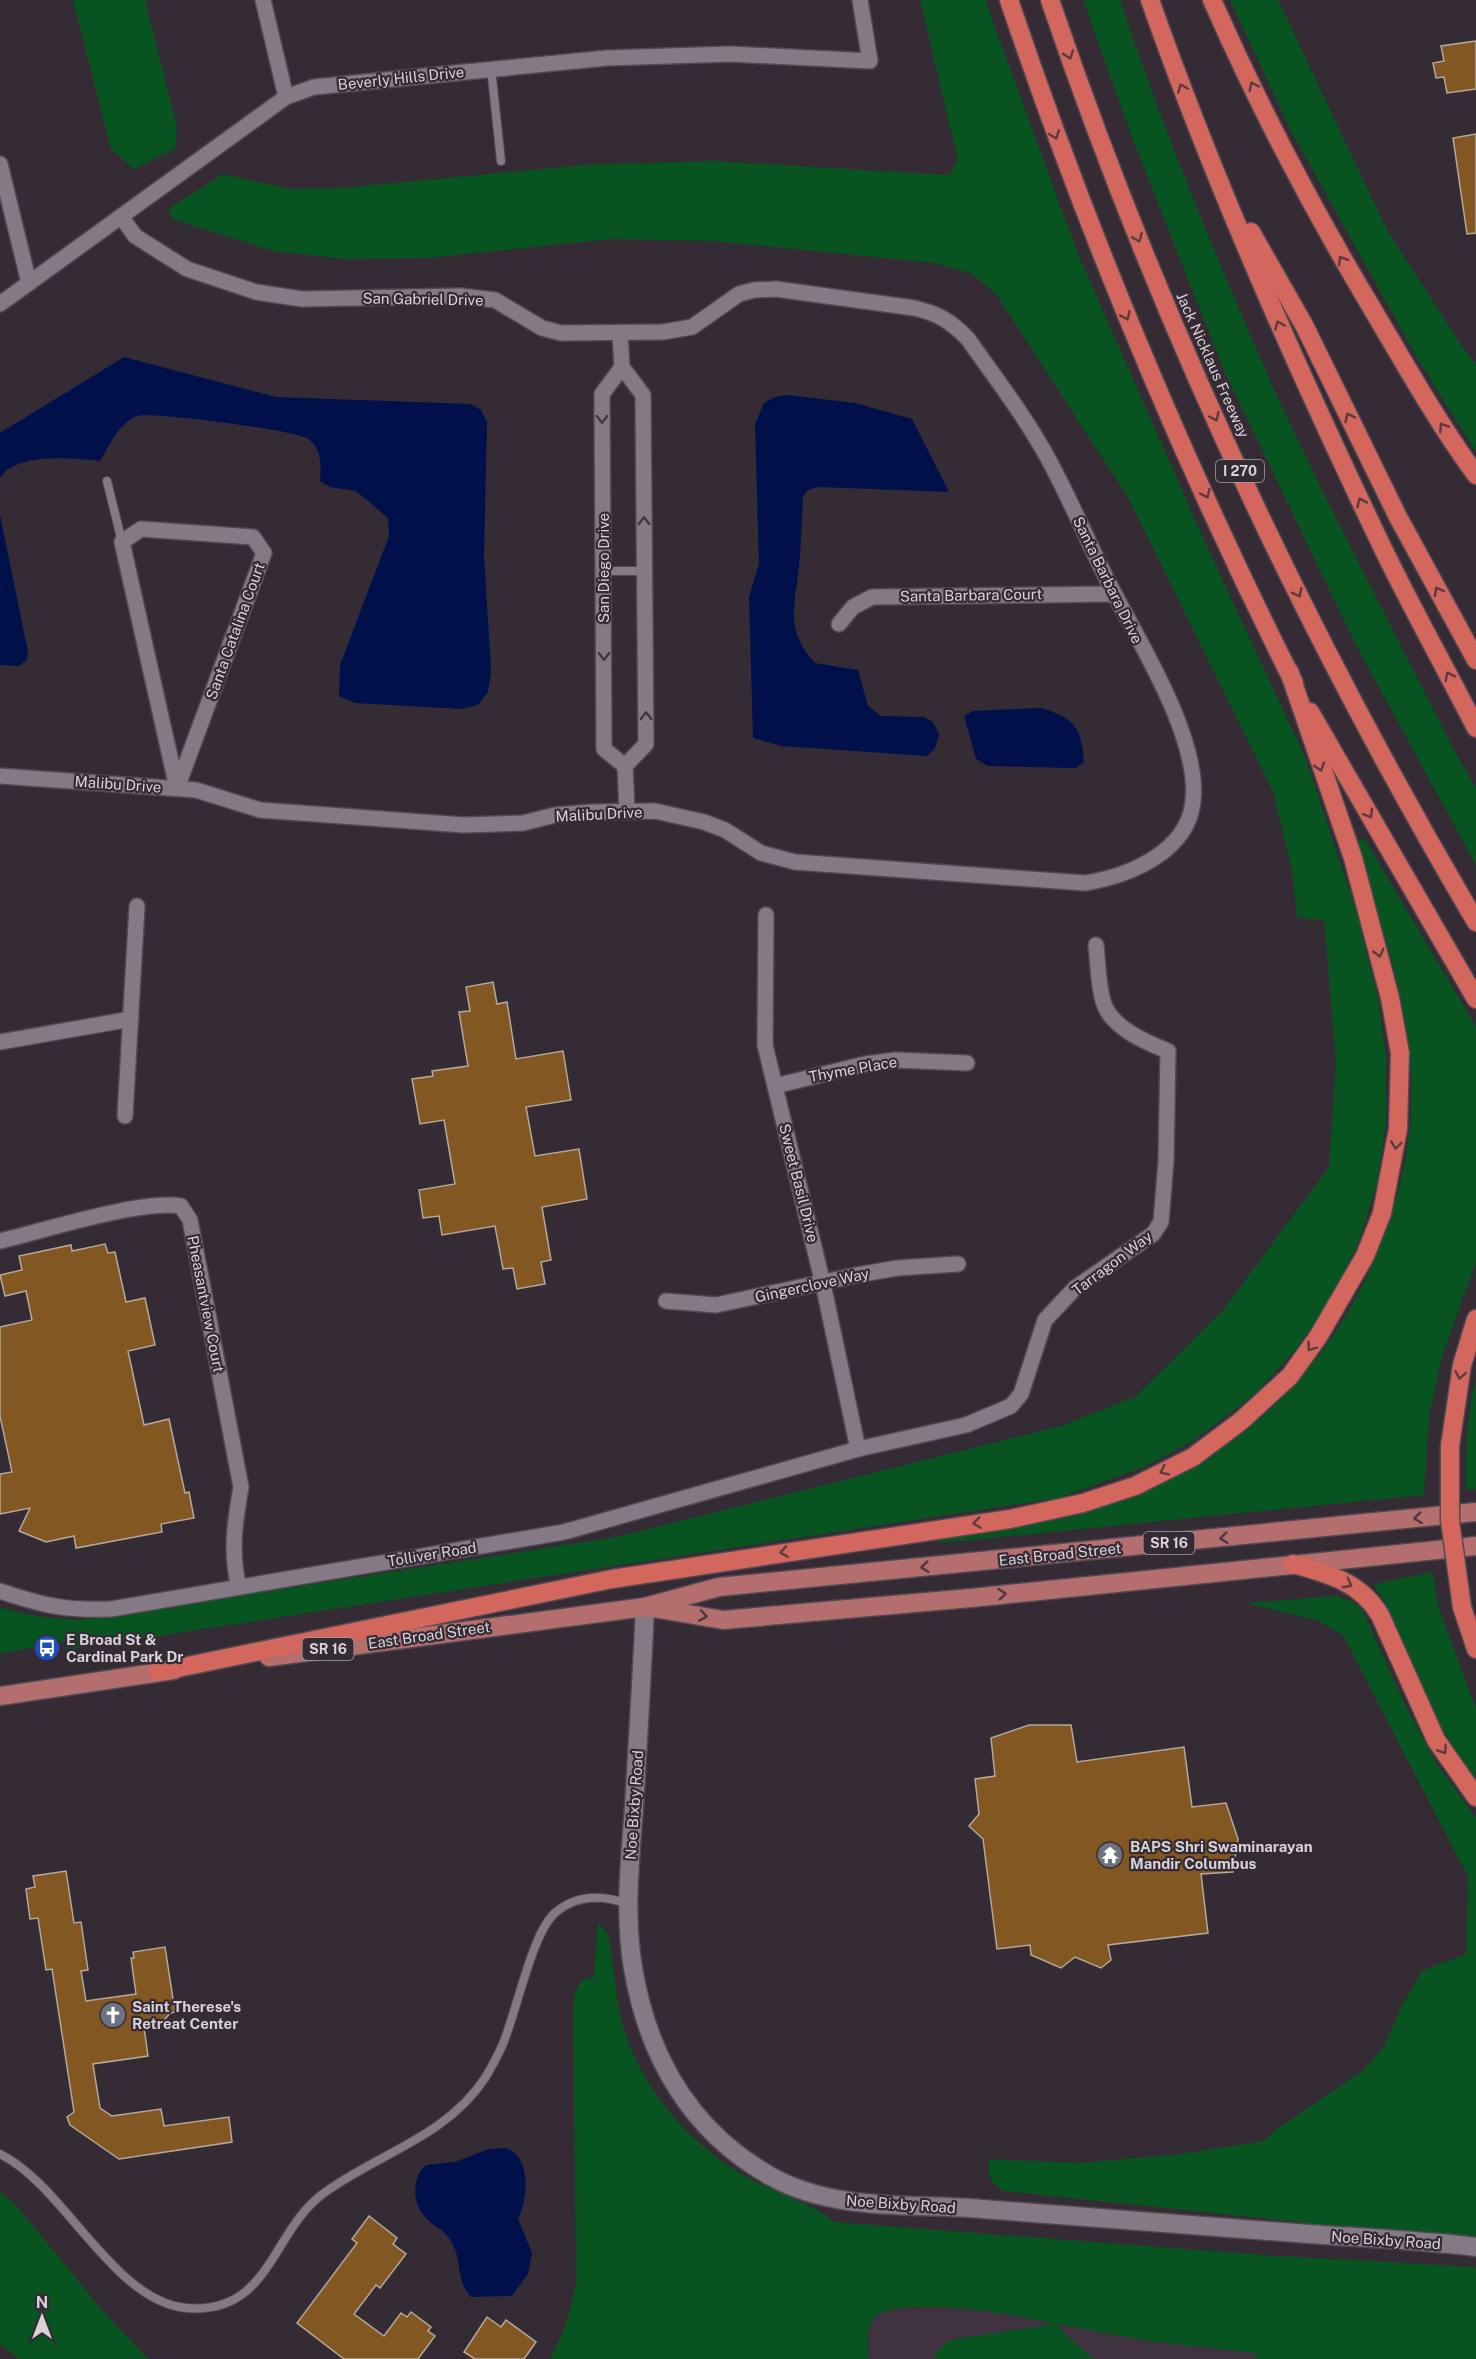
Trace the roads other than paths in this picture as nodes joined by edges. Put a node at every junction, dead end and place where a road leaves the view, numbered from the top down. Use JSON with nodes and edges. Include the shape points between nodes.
{"nodes":[{"id":1,"x":263,"y":0,"type":"edge"},
{"id":2,"x":860,"y":0,"type":"edge"},
{"id":3,"x":1009,"y":0,"type":"edge"},
{"id":4,"x":1050,"y":0,"type":"edge"},
{"id":5,"x":1150,"y":0,"type":"edge"},
{"id":6,"x":1212,"y":0,"type":"edge"},
{"id":7,"x":491,"y":68,"type":"junction"},
{"id":8,"x":286,"y":97,"type":"junction"},
{"id":9,"x":501,"y":161,"type":"dead end"},
{"id":10,"x":1211,"y":162,"type":"junction"},
{"id":11,"x":0,"y":164,"type":"edge"},
{"id":12,"x":122,"y":218,"type":"junction"},
{"id":13,"x":29,"y":283,"type":"junction"},
{"id":14,"x":0,"y":304,"type":"edge"},
{"id":15,"x":620,"y":333,"type":"junction"},
{"id":16,"x":968,"y":339,"type":"joint"},
{"id":17,"x":622,"y":367,"type":"junction"},
{"id":18,"x":1476,"y":476,"type":"edge"},
{"id":19,"x":107,"y":481,"type":"dead end"},
{"id":20,"x":122,"y":542,"type":"junction"},
{"id":21,"x":603,"y":571,"type":"junction"},
{"id":22,"x":645,"y":571,"type":"junction"},
{"id":23,"x":1114,"y":594,"type":"junction"},
{"id":24,"x":839,"y":624,"type":"dead end"},
{"id":25,"x":1476,"y":660,"type":"edge"},
{"id":26,"x":1289,"y":671,"type":"junction"},
{"id":27,"x":1476,"y":728,"type":"edge"},
{"id":28,"x":625,"y":766,"type":"junction"},
{"id":29,"x":0,"y":776,"type":"edge"},
{"id":30,"x":177,"y":788,"type":"junction"},
{"id":31,"x":627,"y":811,"type":"junction"},
{"id":32,"x":1179,"y":837,"type":"joint"},
{"id":33,"x":137,"y":906,"type":"dead end"},
{"id":34,"x":766,"y":915,"type":"dead end"},
{"id":35,"x":1476,"y":922,"type":"edge"},
{"id":36,"x":1096,"y":945,"type":"dead end"},
{"id":37,"x":1476,"y":999,"type":"edge"},
{"id":38,"x":131,"y":1019,"type":"junction"},
{"id":39,"x":0,"y":1042,"type":"edge"},
{"id":40,"x":967,"y":1063,"type":"dead end"},
{"id":41,"x":775,"y":1086,"type":"junction"},
{"id":42,"x":125,"y":1116,"type":"dead end"},
{"id":43,"x":0,"y":1241,"type":"edge"},
{"id":44,"x":958,"y":1264,"type":"dead end"},
{"id":45,"x":823,"y":1284,"type":"junction"},
{"id":46,"x":666,"y":1301,"type":"dead end"},
{"id":47,"x":1476,"y":1319,"type":"edge"},
{"id":48,"x":858,"y":1449,"type":"junction"},
{"id":49,"x":1476,"y":1512,"type":"edge"},
{"id":50,"x":1476,"y":1546,"type":"edge"},
{"id":51,"x":1293,"y":1564,"type":"junction"},
{"id":52,"x":239,"y":1587,"type":"junction"},
{"id":53,"x":0,"y":1591,"type":"edge"},
{"id":54,"x":645,"y":1607,"type":"junction"},
{"id":55,"x":1476,"y":1649,"type":"edge"},
{"id":56,"x":158,"y":1672,"type":"junction"},
{"id":57,"x":0,"y":1696,"type":"edge"},
{"id":58,"x":1476,"y":1797,"type":"edge"},
{"id":59,"x":628,"y":1904,"type":"junction"},
{"id":60,"x":0,"y":2154,"type":"edge"},
{"id":61,"x":1476,"y":2247,"type":"edge"}],
"edges":[{"from":1,"to":8,"type":"street"},
{"from":2,"to":7,"type":"street","name":"Beverly Hills Drive","via":[[870,61],[674,55]]},
{"from":3,"to":26,"type":"highway","one_way":true,"via":[[1075,191],[1119,300]]},
{"from":4,"to":35,"type":"highway","name":"Jack Nicklaus Freeway","number":"I 270","one_way":true,"via":[[1133,226],[1232,454],[1362,719]]},
{"from":10,"to":5,"type":"highway","one_way":true},
{"from":18,"to":6,"type":"highway","one_way":true,"via":[[1339,255],[1290,164]]},
{"from":7,"to":8,"type":"street","name":"Beverly Hills Drive","via":[[314,87]]},
{"from":7,"to":9,"type":"lane"},
{"from":8,"to":12,"type":"street","name":"Beverly Hills Drive"},
{"from":25,"to":10,"type":"highway","one_way":true,"via":[[1398,517],[1304,325]]},
{"from":27,"to":10,"type":"highway","one_way":true,"via":[[1372,526],[1284,335]]},
{"from":11,"to":13,"type":"street"},
{"from":12,"to":13,"type":"street","name":"Beverly Hills Drive"},
{"from":12,"to":15,"type":"street","name":"San Gabriel Drive","via":[[135,236],[187,269],[256,292],[302,298],[461,296],[495,300],[542,328],[561,333]]},
{"from":13,"to":14,"type":"street","name":"Beverly Hills Drive"},
{"from":15,"to":16,"type":"street","name":"San Gabriel Drive","via":[[692,327],[739,294],[776,289],[932,312],[951,321]]},
{"from":15,"to":17,"type":"street"},
{"from":16,"to":23,"type":"street","name":"Santa Barbara Drive","via":[[1050,462]]},
{"from":17,"to":21,"type":"street","name":"San Diego Drive","one_way":true,"via":[[602,394]]},
{"from":22,"to":17,"type":"street","one_way":true,"via":[[643,395]]},
{"from":19,"to":20,"type":"lane"},
{"from":20,"to":30,"type":"street"},
{"from":20,"to":30,"type":"street","name":"Santa Catalina Court","via":[[141,529],[253,537],[264,553]]},
{"from":21,"to":22,"type":"lane"},
{"from":21,"to":28,"type":"street","name":"San Diego Drive","one_way":true,"via":[[604,749]]},
{"from":28,"to":22,"type":"street","one_way":true,"via":[[646,744]]},
{"from":23,"to":24,"type":"street","name":"Santa Barbara Court","via":[[872,597],[853,607]]},
{"from":23,"to":32,"type":"street","name":"Santa Barbara Drive","via":[[1186,738],[1194,801]]},
{"from":26,"to":37,"type":"highway","one_way":true},
{"from":26,"to":56,"type":"highway","one_way":true,"via":[[1353,858],[1390,998],[1400,1053],[1398,1129],[1382,1213],[1365,1256],[1318,1337],[1290,1376],[1241,1421],[1193,1457],[1135,1485],[1083,1503],[1010,1519],[612,1579]]},
{"from":28,"to":31,"type":"street"},
{"from":29,"to":30,"type":"street","name":"Malibu Drive"},
{"from":30,"to":31,"type":"street","name":"Malibu Drive","via":[[260,810],[464,825],[523,823],[555,815]]},
{"from":31,"to":32,"type":"street","name":"Malibu Drive","via":[[655,811],[704,822],[761,854],[795,862],[1085,883],[1113,879],[1137,868]]},
{"from":33,"to":38,"type":"street"},
{"from":34,"to":41,"type":"street","name":"Sweet Basil Drive","via":[[765,1045]]},
{"from":36,"to":48,"type":"street","name":"Tarragon Way","via":[[1103,1003],[1118,1024],[1168,1051],[1161,1222],[1153,1234],[1075,1288],[1046,1320],[1021,1394],[1011,1406],[966,1425]]},
{"from":38,"to":39,"type":"street"},
{"from":38,"to":42,"type":"street"},
{"from":40,"to":41,"type":"street","name":"Thyme Place","via":[[886,1061]]},
{"from":41,"to":45,"type":"street","name":"Sweet Basil Drive"},
{"from":43,"to":52,"type":"street","name":"Pheasantview Court","via":[[118,1213],[169,1204],[181,1206],[190,1220],[242,1487],[234,1523],[234,1570]]},
{"from":44,"to":45,"type":"street","name":"Gingerclove Way","via":[[897,1268]]},
{"from":45,"to":46,"type":"street","name":"Gingerclove Way","via":[[717,1305]]},
{"from":45,"to":48,"type":"street","name":"Sweet Basil Drive"},
{"from":47,"to":55,"type":"highway","one_way":true,"bridge":true,"via":[[1462,1365],[1450,1446],[1450,1521],[1462,1607]]},
{"from":48,"to":52,"type":"street","name":"Tolliver Road","via":[[564,1532]]},
{"from":49,"to":54,"type":"main road","name":"East Broad Street","number":"SR 16","one_way":true,"via":[[719,1587]]},
{"from":50,"to":51,"type":"main road","name":"East Broad Street","number":"SR 16"},
{"from":54,"to":51,"type":"main road","name":"East Broad Street","number":"SR 16","one_way":true,"via":[[723,1620]]},
{"from":51,"to":58,"type":"highway","one_way":true,"via":[[1325,1573],[1369,1598],[1436,1740]]},
{"from":52,"to":53,"type":"street","name":"Tolliver Road","via":[[111,1609],[74,1611],[40,1605]]},
{"from":54,"to":56,"type":"main road","name":"East Broad Street","number":"SR 16"},
{"from":54,"to":59,"type":"street","name":"Noe Bixby Road"},
{"from":56,"to":57,"type":"main road","name":"East Broad Street","number":"SR 16"},
{"from":59,"to":60,"type":"lane","via":[[609,1897],[587,1897],[555,1912],[537,1943],[503,2045],[465,2105],[425,2137],[323,2194],[296,2223],[257,2283],[235,2299],[208,2307],[185,2308],[164,2303],[128,2278],[91,2243],[48,2192],[14,2161]]},
{"from":59,"to":61,"type":"street","name":"Noe Bixby Road","via":[[632,1965],[642,2012],[652,2043],[686,2105],[738,2156],[775,2178],[816,2195],[855,2203],[972,2208]]}]}
